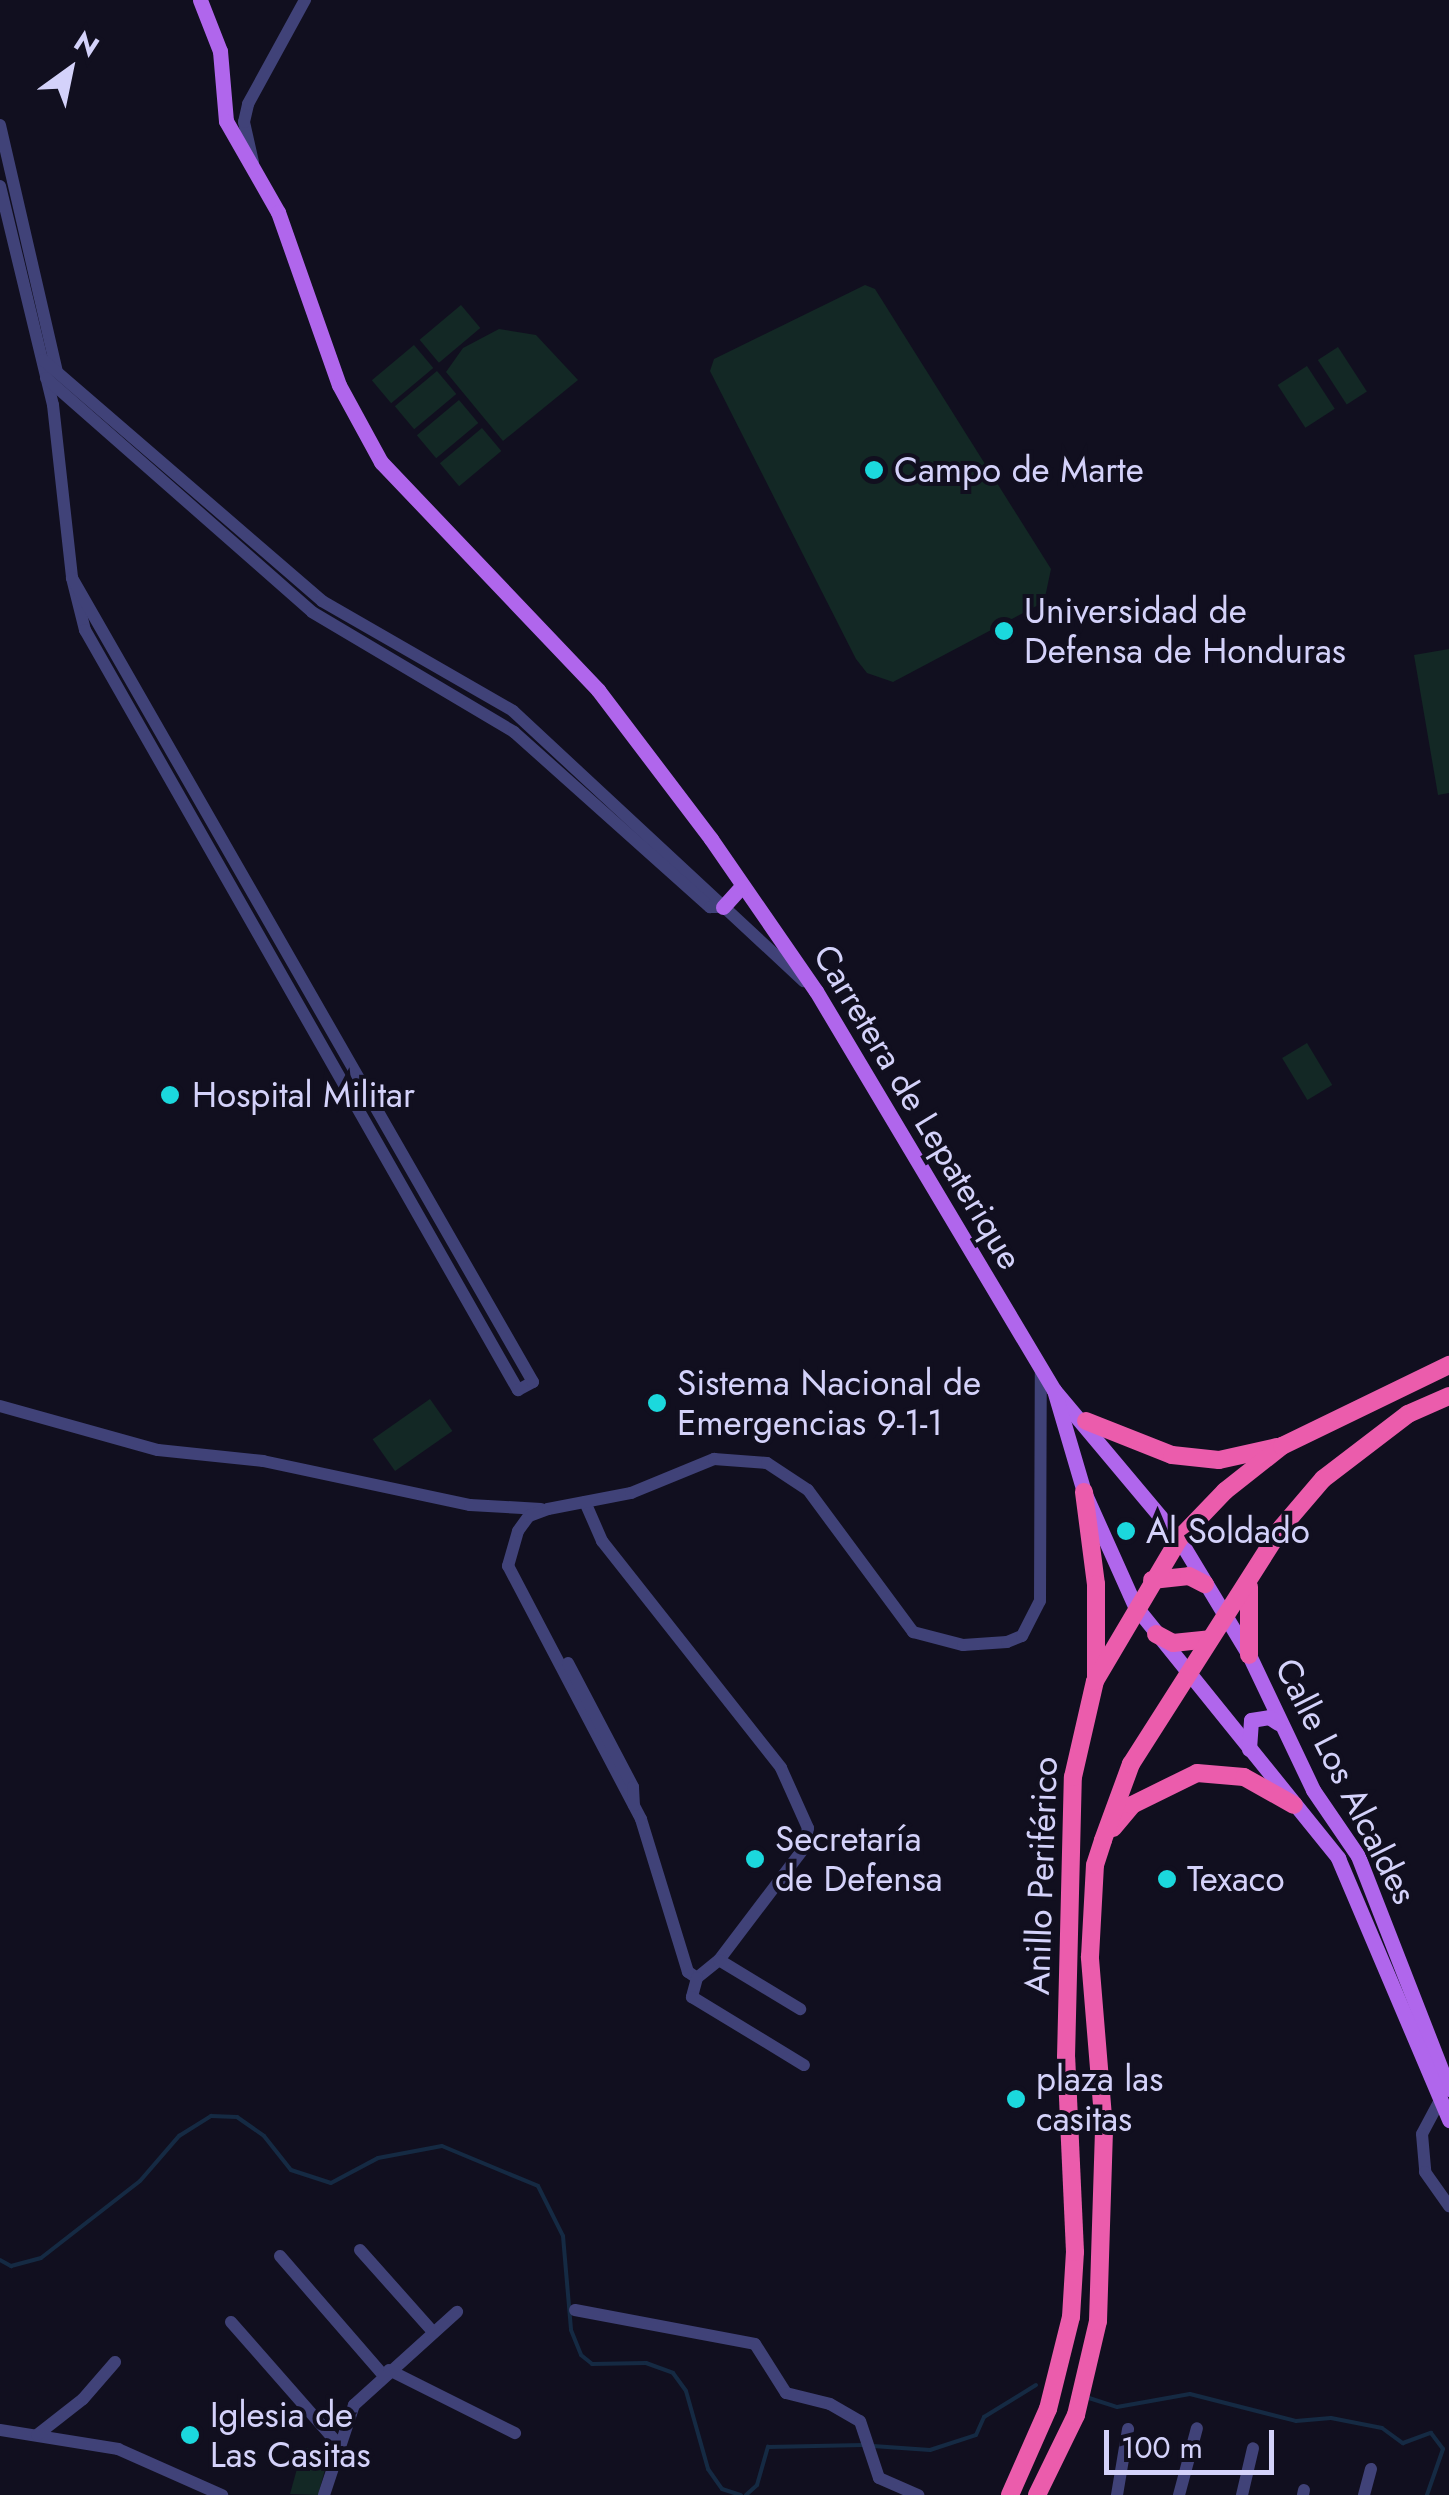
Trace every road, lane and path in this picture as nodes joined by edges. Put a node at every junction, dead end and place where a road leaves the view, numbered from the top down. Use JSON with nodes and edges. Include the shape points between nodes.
{"nodes":[{"id":1,"x":200,"y":0,"type":"edge"},
{"id":2,"x":306,"y":0,"type":"edge"},
{"id":3,"x":0,"y":125,"type":"edge"},
{"id":4,"x":254,"y":169,"type":"junction"},
{"id":5,"x":0,"y":186,"type":"edge"},
{"id":6,"x":43,"y":360,"type":"junction"},
{"id":7,"x":56,"y":367,"type":"junction"},
{"id":8,"x":52,"y":382,"type":"junction"},
{"id":9,"x":72,"y":578,"type":"junction"},
{"id":10,"x":741,"y":888,"type":"junction"},
{"id":11,"x":723,"y":907,"type":"junction"},
{"id":12,"x":816,"y":991,"type":"junction"},
{"id":13,"x":1449,"y":1365,"type":"edge"},
{"id":14,"x":1041,"y":1367,"type":"junction"},
{"id":15,"x":1054,"y":1390,"type":"junction"},
{"id":16,"x":1449,"y":1396,"type":"edge"},
{"id":17,"x":0,"y":1406,"type":"edge"},
{"id":18,"x":1086,"y":1421,"type":"junction"},
{"id":19,"x":1282,"y":1446,"type":"junction"},
{"id":20,"x":1084,"y":1492,"type":"junction"},
{"id":21,"x":586,"y":1502,"type":"junction"},
{"id":22,"x":548,"y":1509,"type":"junction"},
{"id":23,"x":1178,"y":1539,"type":"junction"},
{"id":24,"x":1257,"y":1566,"type":"junction"},
{"id":25,"x":1152,"y":1580,"type":"junction"},
{"id":26,"x":1206,"y":1584,"type":"junction"},
{"id":27,"x":1135,"y":1606,"type":"junction"},
{"id":28,"x":1225,"y":1616,"type":"junction"},
{"id":29,"x":1156,"y":1634,"type":"junction"},
{"id":30,"x":1210,"y":1639,"type":"junction"},
{"id":31,"x":1248,"y":1655,"type":"junction"},
{"id":32,"x":1186,"y":1676,"type":"junction"},
{"id":33,"x":1096,"y":1682,"type":"junction"},
{"id":34,"x":1278,"y":1722,"type":"junction"},
{"id":35,"x":1250,"y":1754,"type":"junction"},
{"id":36,"x":1294,"y":1805,"type":"junction"},
{"id":37,"x":1103,"y":1840,"type":"junction"},
{"id":38,"x":719,"y":1960,"type":"junction"},
{"id":39,"x":697,"y":1978,"type":"junction"},
{"id":40,"x":800,"y":2009,"type":"dead end"},
{"id":41,"x":804,"y":2066,"type":"dead end"},
{"id":42,"x":1444,"y":2095,"type":"edge"},
{"id":43,"x":1449,"y":2120,"type":"edge"},
{"id":44,"x":1449,"y":2206,"type":"edge"},
{"id":45,"x":360,"y":2250,"type":"dead end"},
{"id":46,"x":280,"y":2256,"type":"dead end"},
{"id":47,"x":576,"y":2310,"type":"dead end"},
{"id":48,"x":457,"y":2312,"type":"dead end"},
{"id":49,"x":232,"y":2322,"type":"dead end"},
{"id":50,"x":433,"y":2332,"type":"junction"},
{"id":51,"x":115,"y":2362,"type":"dead end"},
{"id":52,"x":386,"y":2373,"type":"junction"},
{"id":53,"x":1198,"y":2428,"type":"dead end"},
{"id":54,"x":1128,"y":2429,"type":"dead end"},
{"id":55,"x":0,"y":2430,"type":"edge"},
{"id":56,"x":515,"y":2433,"type":"dead end"},
{"id":57,"x":37,"y":2435,"type":"junction"},
{"id":58,"x":340,"y":2446,"type":"junction"},
{"id":59,"x":1253,"y":2448,"type":"dead end"},
{"id":60,"x":1371,"y":2468,"type":"dead end"},
{"id":61,"x":196,"y":2491,"type":"edge"},
{"id":62,"x":222,"y":2495,"type":"edge"},
{"id":63,"x":324,"y":2495,"type":"edge"},
{"id":64,"x":918,"y":2495,"type":"edge"},
{"id":65,"x":1010,"y":2495,"type":"edge"},
{"id":66,"x":1037,"y":2495,"type":"edge"},
{"id":67,"x":1117,"y":2495,"type":"edge"},
{"id":68,"x":1178,"y":2495,"type":"edge"},
{"id":69,"x":1242,"y":2495,"type":"edge"},
{"id":70,"x":1364,"y":2495,"type":"edge"}],
"edges":[{"from":1,"to":4,"type":"main road","name":"Carretera de Lepaterique","via":[[220,51],[226,121]]},
{"from":2,"to":4,"type":"street","via":[[248,104],[244,122]]},
{"from":3,"to":7,"type":"street"},
{"from":4,"to":10,"type":"main road","name":"Carretera de Lepaterique","via":[[285,229],[339,384],[382,462],[598,690]]},
{"from":5,"to":6,"type":"street"},
{"from":6,"to":7,"type":"street"},
{"from":6,"to":8,"type":"street"},
{"from":7,"to":8,"type":"street"},
{"from":7,"to":11,"type":"street","via":[[322,601],[513,711]]},
{"from":8,"to":9,"type":"street"},
{"from":8,"to":11,"type":"street","via":[[312,612],[514,732],[710,907]]},
{"from":9,"to":9,"type":"street","via":[[85,630],[518,1390],[533,1382]]},
{"from":10,"to":11,"type":"main road"},
{"from":10,"to":12,"type":"main road","name":"Carretera de Lepaterique"},
{"from":11,"to":12,"type":"street"},
{"from":12,"to":14,"type":"main road","name":"Carretera de Lepaterique"},
{"from":13,"to":19,"type":"highway","name":"Anillo Periférico"},
{"from":14,"to":15,"type":"main road","name":"Carretera de Lepaterique"},
{"from":14,"to":21,"type":"street","via":[[1040,1601],[1022,1636],[1007,1642],[963,1646],[913,1632],[808,1490],[768,1463],[728,1456],[631,1493]]},
{"from":15,"to":18,"type":"main road","name":"Carretera de Lepaterique"},
{"from":15,"to":20,"type":"main road","name":"Carretera de Lepaterique"},
{"from":16,"to":24,"type":"highway","name":"Anillo Periférico","via":[[1408,1414],[1324,1479]]},
{"from":17,"to":22,"type":"street","via":[[158,1450],[263,1461],[470,1505]]},
{"from":18,"to":19,"type":"highway","via":[[1172,1455],[1219,1460]]},
{"from":18,"to":23,"type":"main road","name":"Carretera de Lepaterique"},
{"from":19,"to":23,"type":"highway","name":"Anillo Periférico","via":[[1224,1491]]},
{"from":20,"to":27,"type":"main road","name":"Carretera de Lepaterique"},
{"from":20,"to":33,"type":"highway","via":[[1096,1584]]},
{"from":21,"to":22,"type":"street"},
{"from":21,"to":38,"type":"street","via":[[602,1541],[740,1710],[802,1802],[804,1848]]},
{"from":22,"to":39,"type":"street","via":[[529,1516],[518,1531],[508,1566],[634,1805],[688,1972]]},
{"from":23,"to":25,"type":"highway","name":"Anillo Periférico"},
{"from":23,"to":26,"type":"main road","name":"Carretera de Lepaterique"},
{"from":24,"to":28,"type":"highway","name":"Anillo Periférico"},
{"from":24,"to":31,"type":"highway","via":[[1244,1613]]},
{"from":25,"to":26,"type":"highway","via":[[1188,1576]]},
{"from":25,"to":27,"type":"highway","name":"Anillo Periférico"},
{"from":26,"to":28,"type":"main road","name":"Carretera de Lepaterique"},
{"from":27,"to":29,"type":"main road","name":"Carretera de Lepaterique"},
{"from":27,"to":33,"type":"highway","name":"Anillo Periférico"},
{"from":28,"to":30,"type":"highway","name":"Anillo Periférico"},
{"from":28,"to":31,"type":"main road","name":"Calle Los Alcaldes"},
{"from":29,"to":30,"type":"highway","via":[[1192,1645]]},
{"from":29,"to":32,"type":"main road","name":"Carretera de Lepaterique"},
{"from":30,"to":32,"type":"highway","name":"Anillo Periférico"},
{"from":31,"to":34,"type":"main road","name":"Calle Los Alcaldes"},
{"from":32,"to":35,"type":"main road","name":"Calle Los Alcaldes"},
{"from":32,"to":37,"type":"highway","name":"Anillo Periférico","via":[[1131,1764]]},
{"from":33,"to":65,"type":"highway","name":"Anillo Periférico","via":[[1073,1777],[1066,2057],[1076,2252],[1071,2317],[1048,2409]]},
{"from":34,"to":35,"type":"main road","via":[[1268,1716],[1251,1720]]},
{"from":34,"to":42,"type":"main road","name":"Calle Los Alcaldes","via":[[1358,1856]]},
{"from":35,"to":36,"type":"main road","name":"Calle Los Alcaldes"},
{"from":36,"to":37,"type":"highway","via":[[1244,1777],[1197,1773],[1132,1805]]},
{"from":36,"to":42,"type":"main road","name":"Calle Los Alcaldes","via":[[1344,1868]]},
{"from":37,"to":66,"type":"highway","name":"Anillo Periférico","via":[[1095,1865],[1090,1957],[1104,2129],[1098,2321],[1076,2414]]},
{"from":38,"to":39,"type":"street"},
{"from":38,"to":40,"type":"street"},
{"from":39,"to":41,"type":"street","via":[[692,1997]]},
{"from":42,"to":43,"type":"main road","name":"Calle Los Alcaldes"},
{"from":42,"to":44,"type":"street","via":[[1422,2134],[1426,2172]]},
{"from":45,"to":50,"type":"street"},
{"from":46,"to":52,"type":"street"},
{"from":47,"to":64,"type":"street","via":[[755,2344],[786,2393],[844,2410],[866,2429],[879,2478]]},
{"from":48,"to":50,"type":"street"},
{"from":49,"to":58,"type":"street"},
{"from":50,"to":52,"type":"street"},
{"from":51,"to":57,"type":"street"},
{"from":52,"to":56,"type":"street"},
{"from":52,"to":58,"type":"street","via":[[354,2405]]},
{"from":53,"to":68,"type":"street"},
{"from":54,"to":67,"type":"street"},
{"from":55,"to":57,"type":"street"},
{"from":57,"to":61,"type":"street","via":[[118,2448]]},
{"from":58,"to":63,"type":"street"},
{"from":59,"to":69,"type":"street"},
{"from":60,"to":70,"type":"street"},
{"from":61,"to":62,"type":"street"}]}
